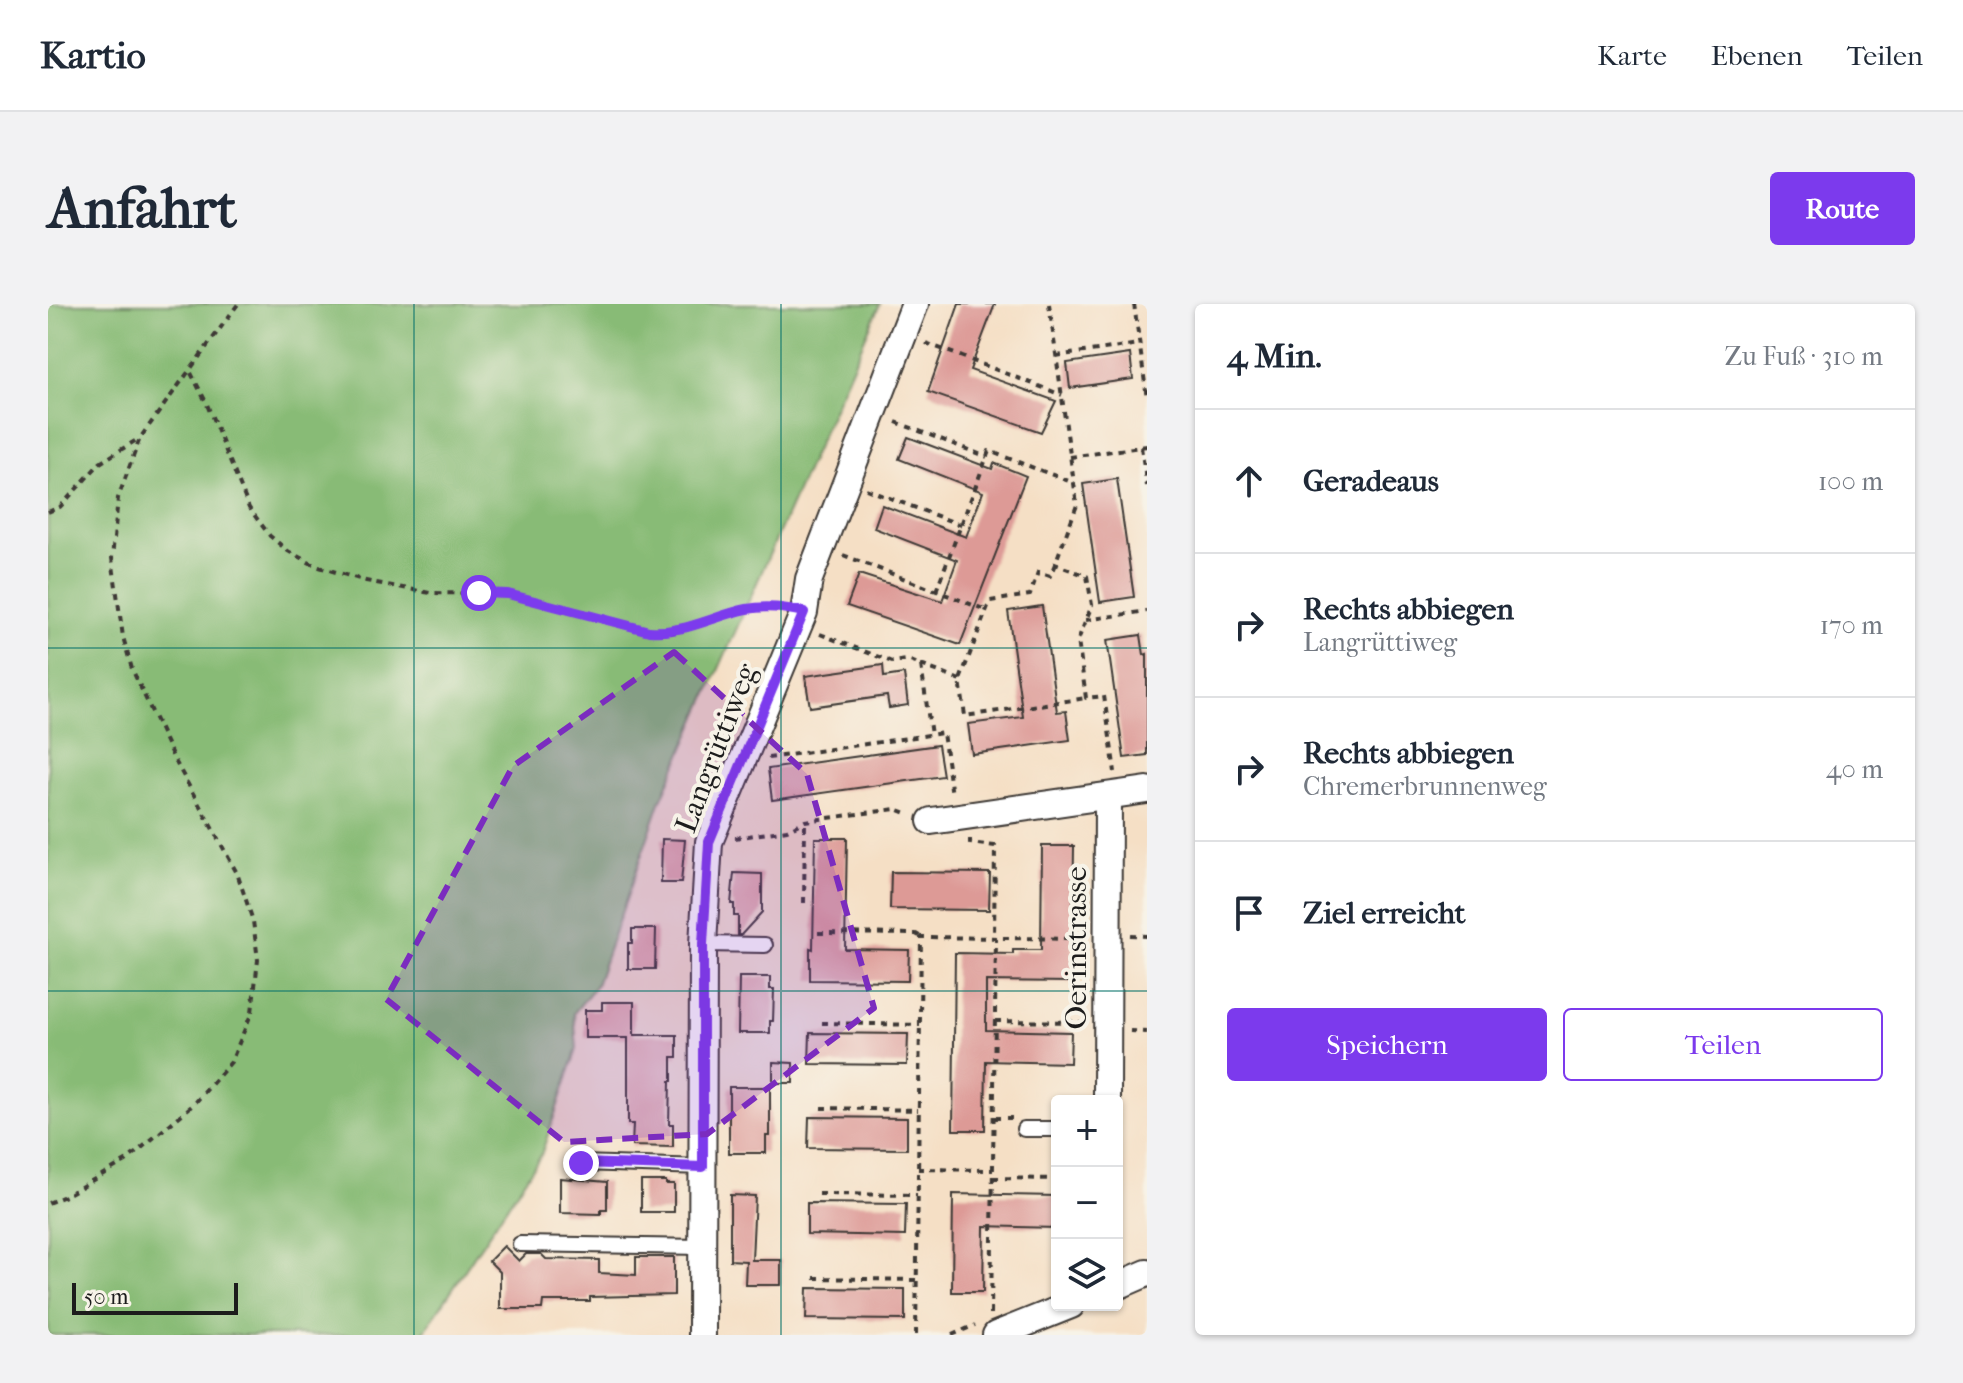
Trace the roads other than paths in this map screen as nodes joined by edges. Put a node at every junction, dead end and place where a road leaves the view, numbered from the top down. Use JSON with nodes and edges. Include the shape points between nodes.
{"nodes":[{"id":1,"x":915,"y":304,"type":"edge"},
{"id":2,"x":1147,"y":790,"type":"edge"},
{"id":3,"x":1113,"y":795,"type":"junction"},
{"id":4,"x":952,"y":818,"type":"road end"},
{"id":5,"x":703,"y":944,"type":"junction"},
{"id":6,"x":765,"y":945,"type":"dead end"},
{"id":7,"x":1107,"y":1095,"type":"edge"},
{"id":8,"x":1024,"y":1129,"type":"dead end"},
{"id":9,"x":1051,"y":1129,"type":"edge"},
{"id":10,"x":581,"y":1163,"type":"dead end"},
{"id":11,"x":703,"y":1167,"type":"junction"},
{"id":12,"x":520,"y":1244,"type":"dead end"},
{"id":13,"x":703,"y":1247,"type":"junction"},
{"id":14,"x":1147,"y":1273,"type":"edge"},
{"id":15,"x":1123,"y":1283,"type":"edge"},
{"id":16,"x":1051,"y":1310,"type":"edge"},
{"id":17,"x":994,"y":1326,"type":"edge"},
{"id":18,"x":702,"y":1335,"type":"edge"}],
"edges":[{"from":1,"to":5,"type":"street","name":"Langrüttiweg","via":[[809,579],[801,619],[709,842]]},
{"from":2,"to":3,"type":"street"},
{"from":3,"to":4,"type":"street"},
{"from":3,"to":7,"type":"street","name":"Oerinstrasse"},
{"from":5,"to":6,"type":"lane"},
{"from":5,"to":11,"type":"street","name":"Langrüttiweg"},
{"from":8,"to":9,"type":"lane"},
{"from":10,"to":11,"type":"lane"},
{"from":11,"to":13,"type":"street","name":"Langrüttiweg"},
{"from":12,"to":13,"type":"lane"},
{"from":13,"to":18,"type":"street","name":"Langrüttiweg"},
{"from":14,"to":15,"type":"street"},
{"from":16,"to":17,"type":"street"}]}
